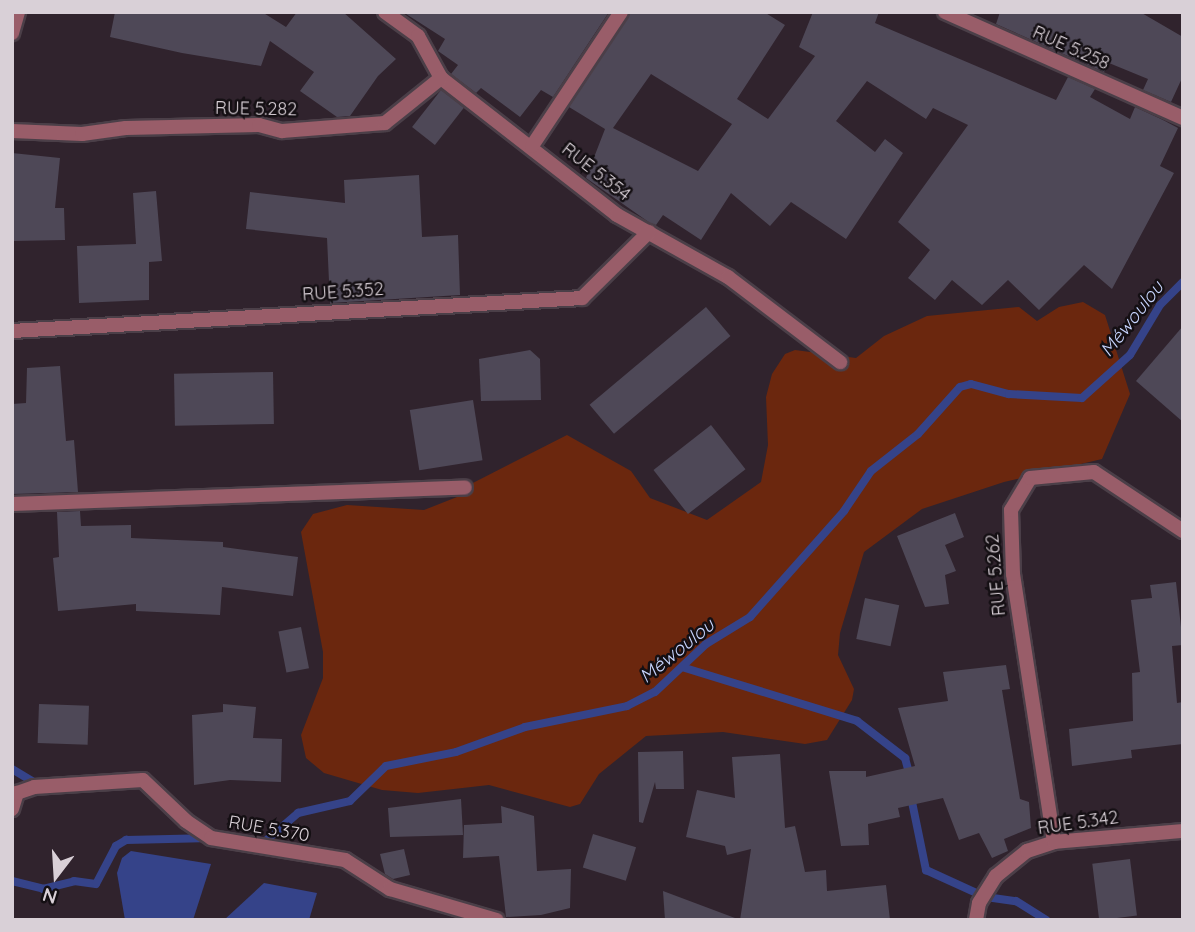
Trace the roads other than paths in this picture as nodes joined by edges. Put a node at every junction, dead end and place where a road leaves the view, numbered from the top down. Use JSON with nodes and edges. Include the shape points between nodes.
{"nodes":[{"id":1,"x":18,"y":12,"type":"edge"},
{"id":2,"x":385,"y":12,"type":"edge"},
{"id":3,"x":621,"y":12,"type":"edge"},
{"id":4,"x":945,"y":12,"type":"edge"},
{"id":5,"x":12,"y":33,"type":"edge"},
{"id":6,"x":441,"y":78,"type":"junction"},
{"id":7,"x":1183,"y":118,"type":"edge"},
{"id":8,"x":12,"y":131,"type":"edge"},
{"id":9,"x":532,"y":146,"type":"junction"},
{"id":10,"x":649,"y":232,"type":"junction"},
{"id":11,"x":12,"y":331,"type":"edge"},
{"id":12,"x":840,"y":362,"type":"dead end"},
{"id":13,"x":465,"y":487,"type":"dead end"},
{"id":14,"x":12,"y":505,"type":"edge"},
{"id":15,"x":1183,"y":531,"type":"edge"},
{"id":16,"x":12,"y":809,"type":"edge"},
{"id":17,"x":1183,"y":831,"type":"edge"},
{"id":18,"x":1054,"y":842,"type":"junction"},
{"id":19,"x":497,"y":920,"type":"edge"},
{"id":20,"x":975,"y":920,"type":"edge"}],
"edges":[{"from":1,"to":5,"type":"street"},
{"from":2,"to":6,"type":"street","name":"RUE 5.354","via":[[418,36]]},
{"from":3,"to":9,"type":"street"},
{"from":4,"to":7,"type":"street","name":"RUE 5.258"},
{"from":6,"to":8,"type":"street","name":"RUE 5.282","via":[[385,123],[282,131],[259,125],[126,128],[82,134]]},
{"from":6,"to":9,"type":"street","name":"RUE 5.354"},
{"from":9,"to":10,"type":"street","name":"RUE 5.354","via":[[617,215]]},
{"from":10,"to":11,"type":"street","name":"RUE 5.352","via":[[582,298]]},
{"from":10,"to":12,"type":"street","name":"RUE 5.354","via":[[729,277]]},
{"from":13,"to":14,"type":"street"},
{"from":15,"to":18,"type":"street","name":"RUE 5.262","via":[[1094,472],[1030,478],[1011,510],[1013,574]]},
{"from":16,"to":19,"type":"street","name":"RUE 5.370","via":[[17,793],[34,788],[142,780],[211,838],[345,860],[390,889]]},
{"from":17,"to":18,"type":"street","name":"RUE 5.342"},
{"from":18,"to":20,"type":"street","name":"RUE 5.342","via":[[1008,862],[979,904]]}]}
